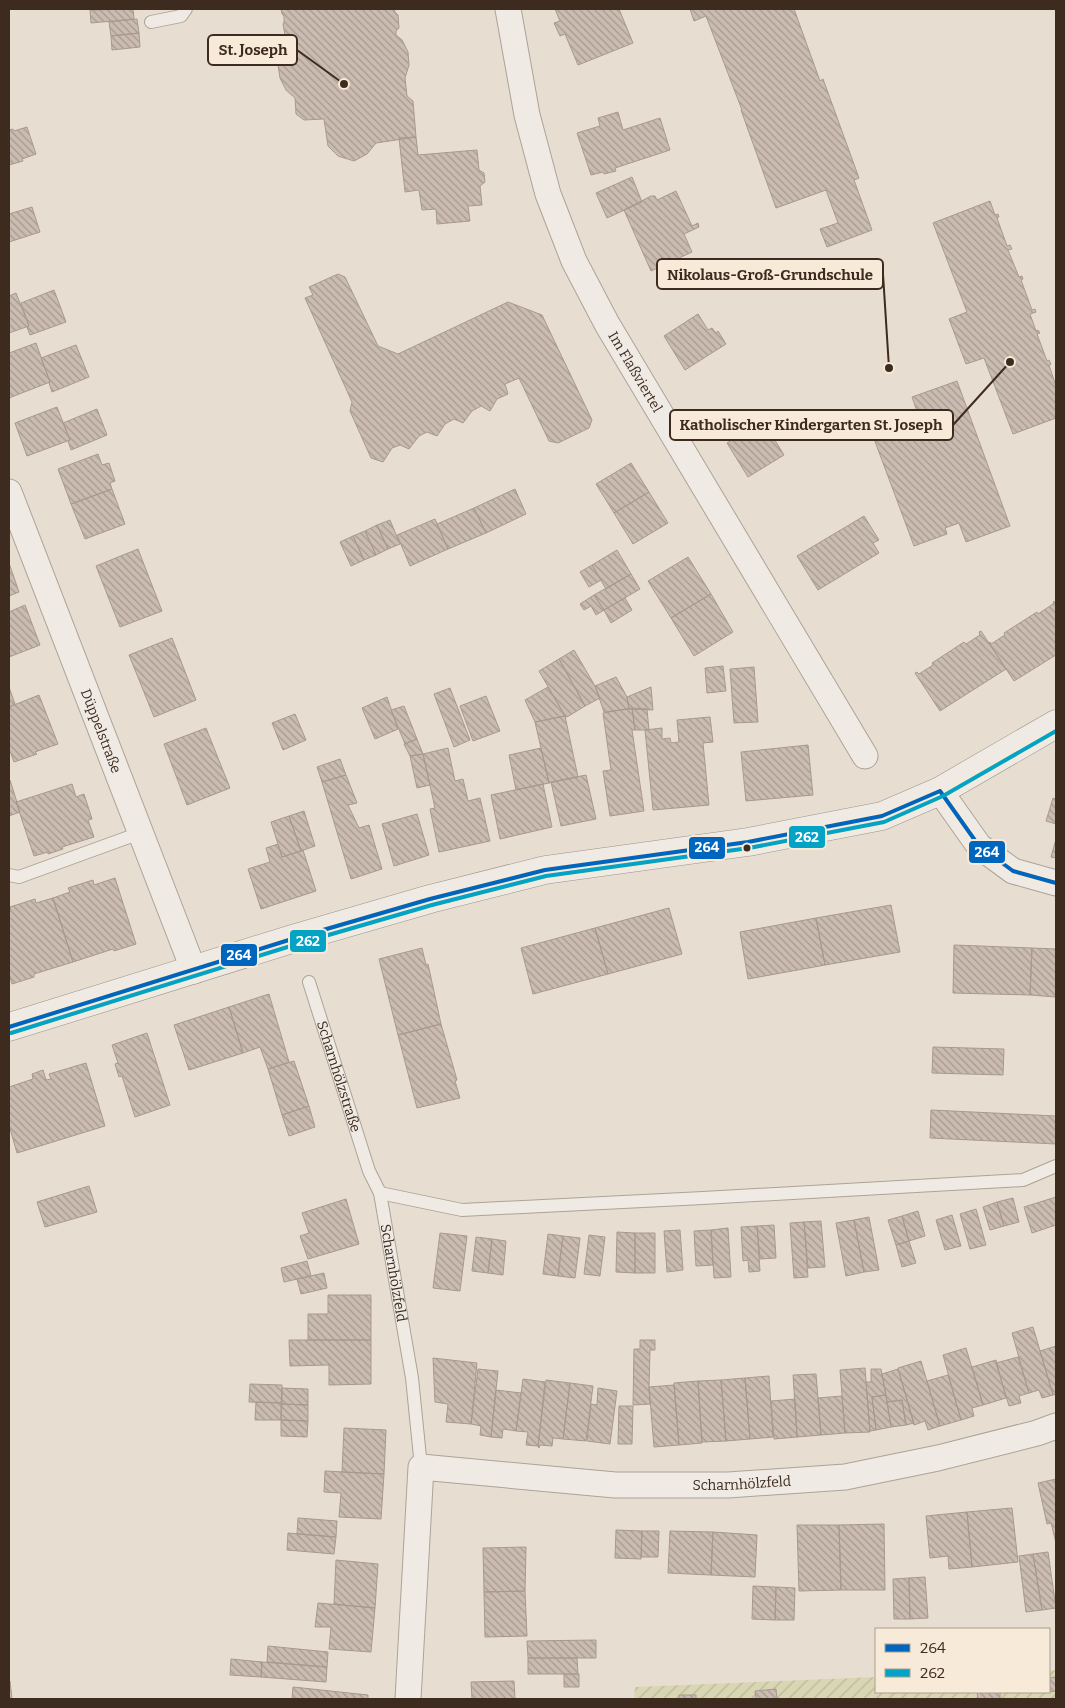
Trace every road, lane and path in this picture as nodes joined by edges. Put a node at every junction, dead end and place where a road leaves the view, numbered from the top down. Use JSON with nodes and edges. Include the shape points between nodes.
{"nodes":[{"id":1,"x":186,"y":9,"type":"edge"},
{"id":2,"x":508,"y":9,"type":"edge"},
{"id":3,"x":151,"y":22,"type":"dead end"},
{"id":4,"x":9,"y":492,"type":"edge"},
{"id":5,"x":1056,"y":724,"type":"edge"},
{"id":6,"x":864,"y":756,"type":"dead end"},
{"id":7,"x":940,"y":791,"type":"junction"},
{"id":8,"x":140,"y":833,"type":"junction"},
{"id":9,"x":9,"y":875,"type":"edge"},
{"id":10,"x":1056,"y":883,"type":"edge"},
{"id":11,"x":194,"y":971,"type":"junction"},
{"id":12,"x":309,"y":982,"type":"dead end"},
{"id":13,"x":9,"y":1028,"type":"edge"},
{"id":14,"x":1056,"y":1166,"type":"edge"},
{"id":15,"x":369,"y":1171,"type":"joint"},
{"id":16,"x":380,"y":1194,"type":"junction"},
{"id":17,"x":1056,"y":1426,"type":"edge"},
{"id":18,"x":421,"y":1467,"type":"junction"},
{"id":19,"x":408,"y":1699,"type":"edge"}],
"edges":[{"from":1,"to":3,"type":"lane","via":[[181,16]]},
{"from":2,"to":6,"type":"street","name":"Im Flaßviertel","via":[[527,115],[548,194],[574,261],[607,324]]},
{"from":4,"to":8,"type":"street","name":"Düppelstraße"},
{"from":5,"to":7,"type":"main road"},
{"from":7,"to":10,"type":"street","via":[[979,846],[1012,871]]},
{"from":7,"to":11,"type":"main road","via":[[882,816],[748,842],[545,870],[430,899]]},
{"from":8,"to":9,"type":"lane","via":[[19,877]]},
{"from":8,"to":11,"type":"street","name":"Düppelstraße"},
{"from":11,"to":13,"type":"main road"},
{"from":12,"to":15,"type":"lane","name":"Scharnhölzstraße"},
{"from":14,"to":16,"type":"lane","via":[[1023,1180],[462,1210]]},
{"from":15,"to":16,"type":"lane","name":"Scharnhölzfeld"},
{"from":16,"to":18,"type":"lane","name":"Scharnhölzfeld","via":[[412,1378]]},
{"from":17,"to":18,"type":"street","name":"Scharnhölzfeld","via":[[938,1458],[845,1477],[728,1485],[615,1485]]},
{"from":18,"to":19,"type":"street","name":"Scharnhölzfeld"}]}
